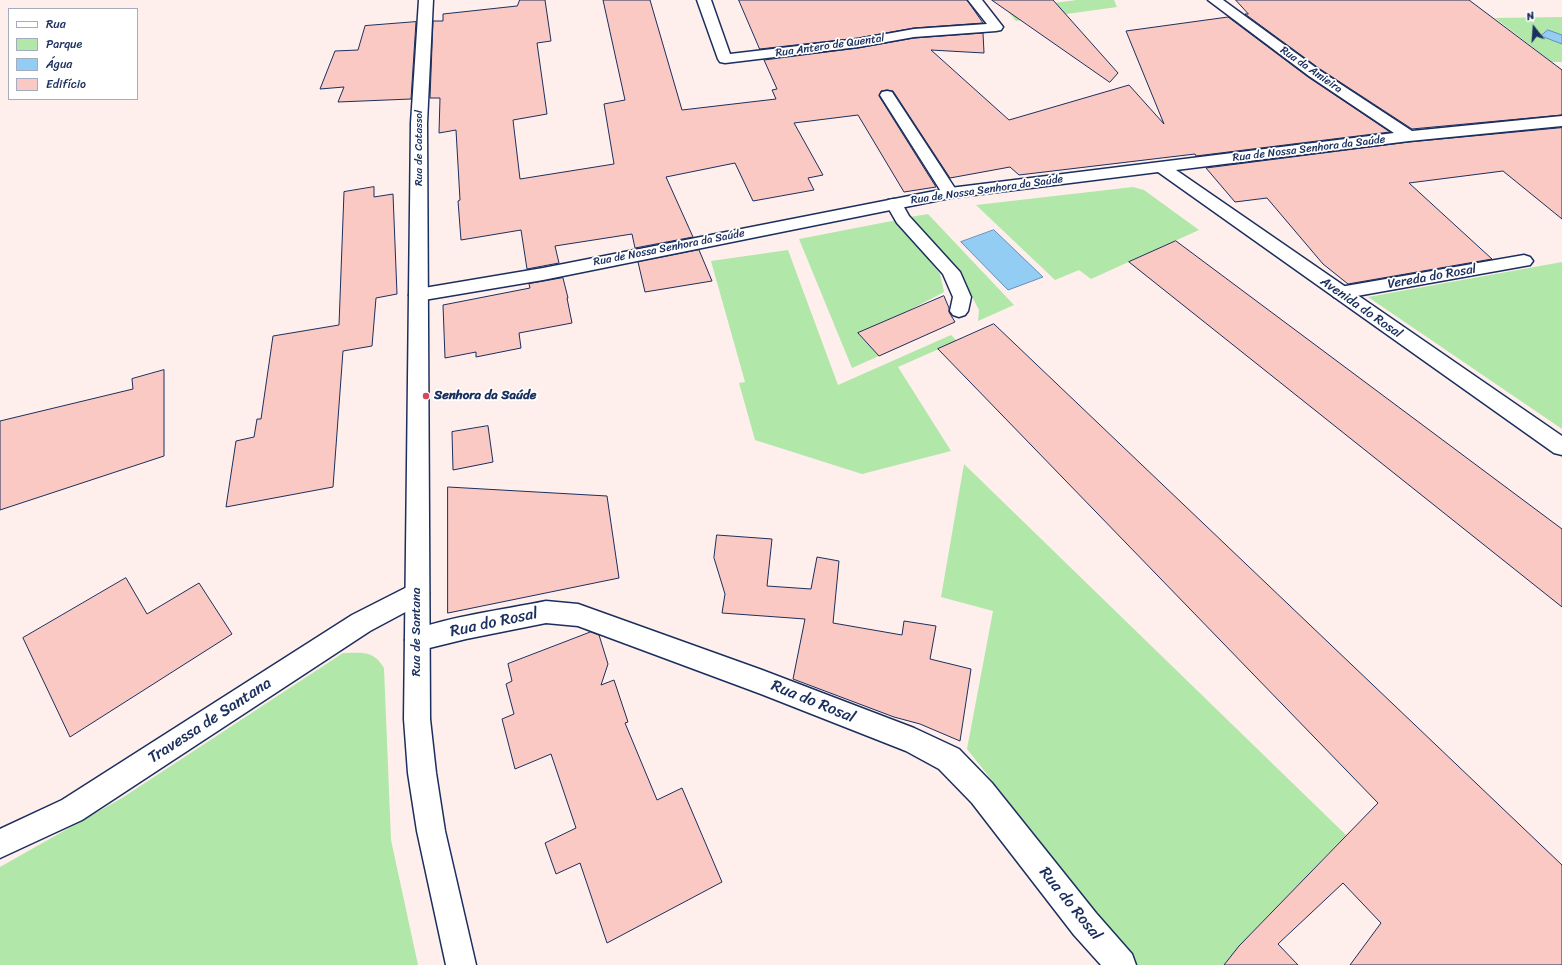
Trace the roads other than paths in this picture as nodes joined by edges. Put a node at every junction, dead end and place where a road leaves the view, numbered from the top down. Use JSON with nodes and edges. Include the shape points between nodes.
{"nodes":[{"id":1,"x":426,"y":0,"type":"edge"},
{"id":2,"x":704,"y":0,"type":"edge"},
{"id":3,"x":975,"y":0,"type":"edge"},
{"id":4,"x":1215,"y":0,"type":"edge"},
{"id":5,"x":888,"y":95,"type":"dead end"},
{"id":6,"x":1562,"y":121,"type":"edge"},
{"id":7,"x":1409,"y":136,"type":"junction"},
{"id":8,"x":1161,"y":167,"type":"junction"},
{"id":9,"x":950,"y":193,"type":"junction"},
{"id":10,"x":894,"y":204,"type":"junction"},
{"id":11,"x":1524,"y":261,"type":"dead end"},
{"id":12,"x":1340,"y":293,"type":"junction"},
{"id":13,"x":418,"y":295,"type":"junction"},
{"id":14,"x":959,"y":311,"type":"dead end"},
{"id":15,"x":1562,"y":447,"type":"edge"},
{"id":16,"x":417,"y":593,"type":"junction"},
{"id":17,"x":417,"y":640,"type":"junction"},
{"id":18,"x":0,"y":844,"type":"edge"},
{"id":19,"x":461,"y":965,"type":"edge"},
{"id":20,"x":1120,"y":965,"type":"edge"}],
"edges":[{"from":1,"to":13,"type":"street","name":"Rua de Catassol","via":[[420,86]]},
{"from":2,"to":3,"type":"street","name":"Rua Antero de Quental","via":[[725,59],[858,43],[914,33],[996,27]]},
{"from":4,"to":7,"type":"street","name":"Rua da Amieira","via":[[1314,73]]},
{"from":5,"to":9,"type":"lane"},
{"from":6,"to":7,"type":"street","name":"Rua de Nossa Senhora da Saúde"},
{"from":7,"to":8,"type":"street","name":"Rua de Nossa Senhora da Saúde"},
{"from":8,"to":9,"type":"street","name":"Rua de Nossa Senhora da Saúde"},
{"from":8,"to":12,"type":"street","name":"Avenida do Rosal"},
{"from":9,"to":10,"type":"street","name":"Rua de Nossa Senhora da Saúde"},
{"from":10,"to":13,"type":"street","name":"Rua de Nossa Senhora da Saúde","via":[[543,274]]},
{"from":10,"to":14,"type":"lane","via":[[903,219],[951,272],[962,297]]},
{"from":11,"to":12,"type":"lane","name":"Vereda do Rosal"},
{"from":12,"to":15,"type":"street","name":"Avenida do Rosal"},
{"from":13,"to":16,"type":"street","name":"Rua de Santana"},
{"from":16,"to":17,"type":"street","name":"Rua de Santana"},
{"from":16,"to":18,"type":"street","name":"Travessa de Santana","via":[[360,624],[72,810]]},
{"from":17,"to":19,"type":"street","name":"Rua de Santana","via":[[417,719],[422,773],[431,831]]},
{"from":17,"to":20,"type":"street","name":"Rua do Rosal","via":[[546,612],[578,615],[914,741],[949,759],[960,769]]}]}
